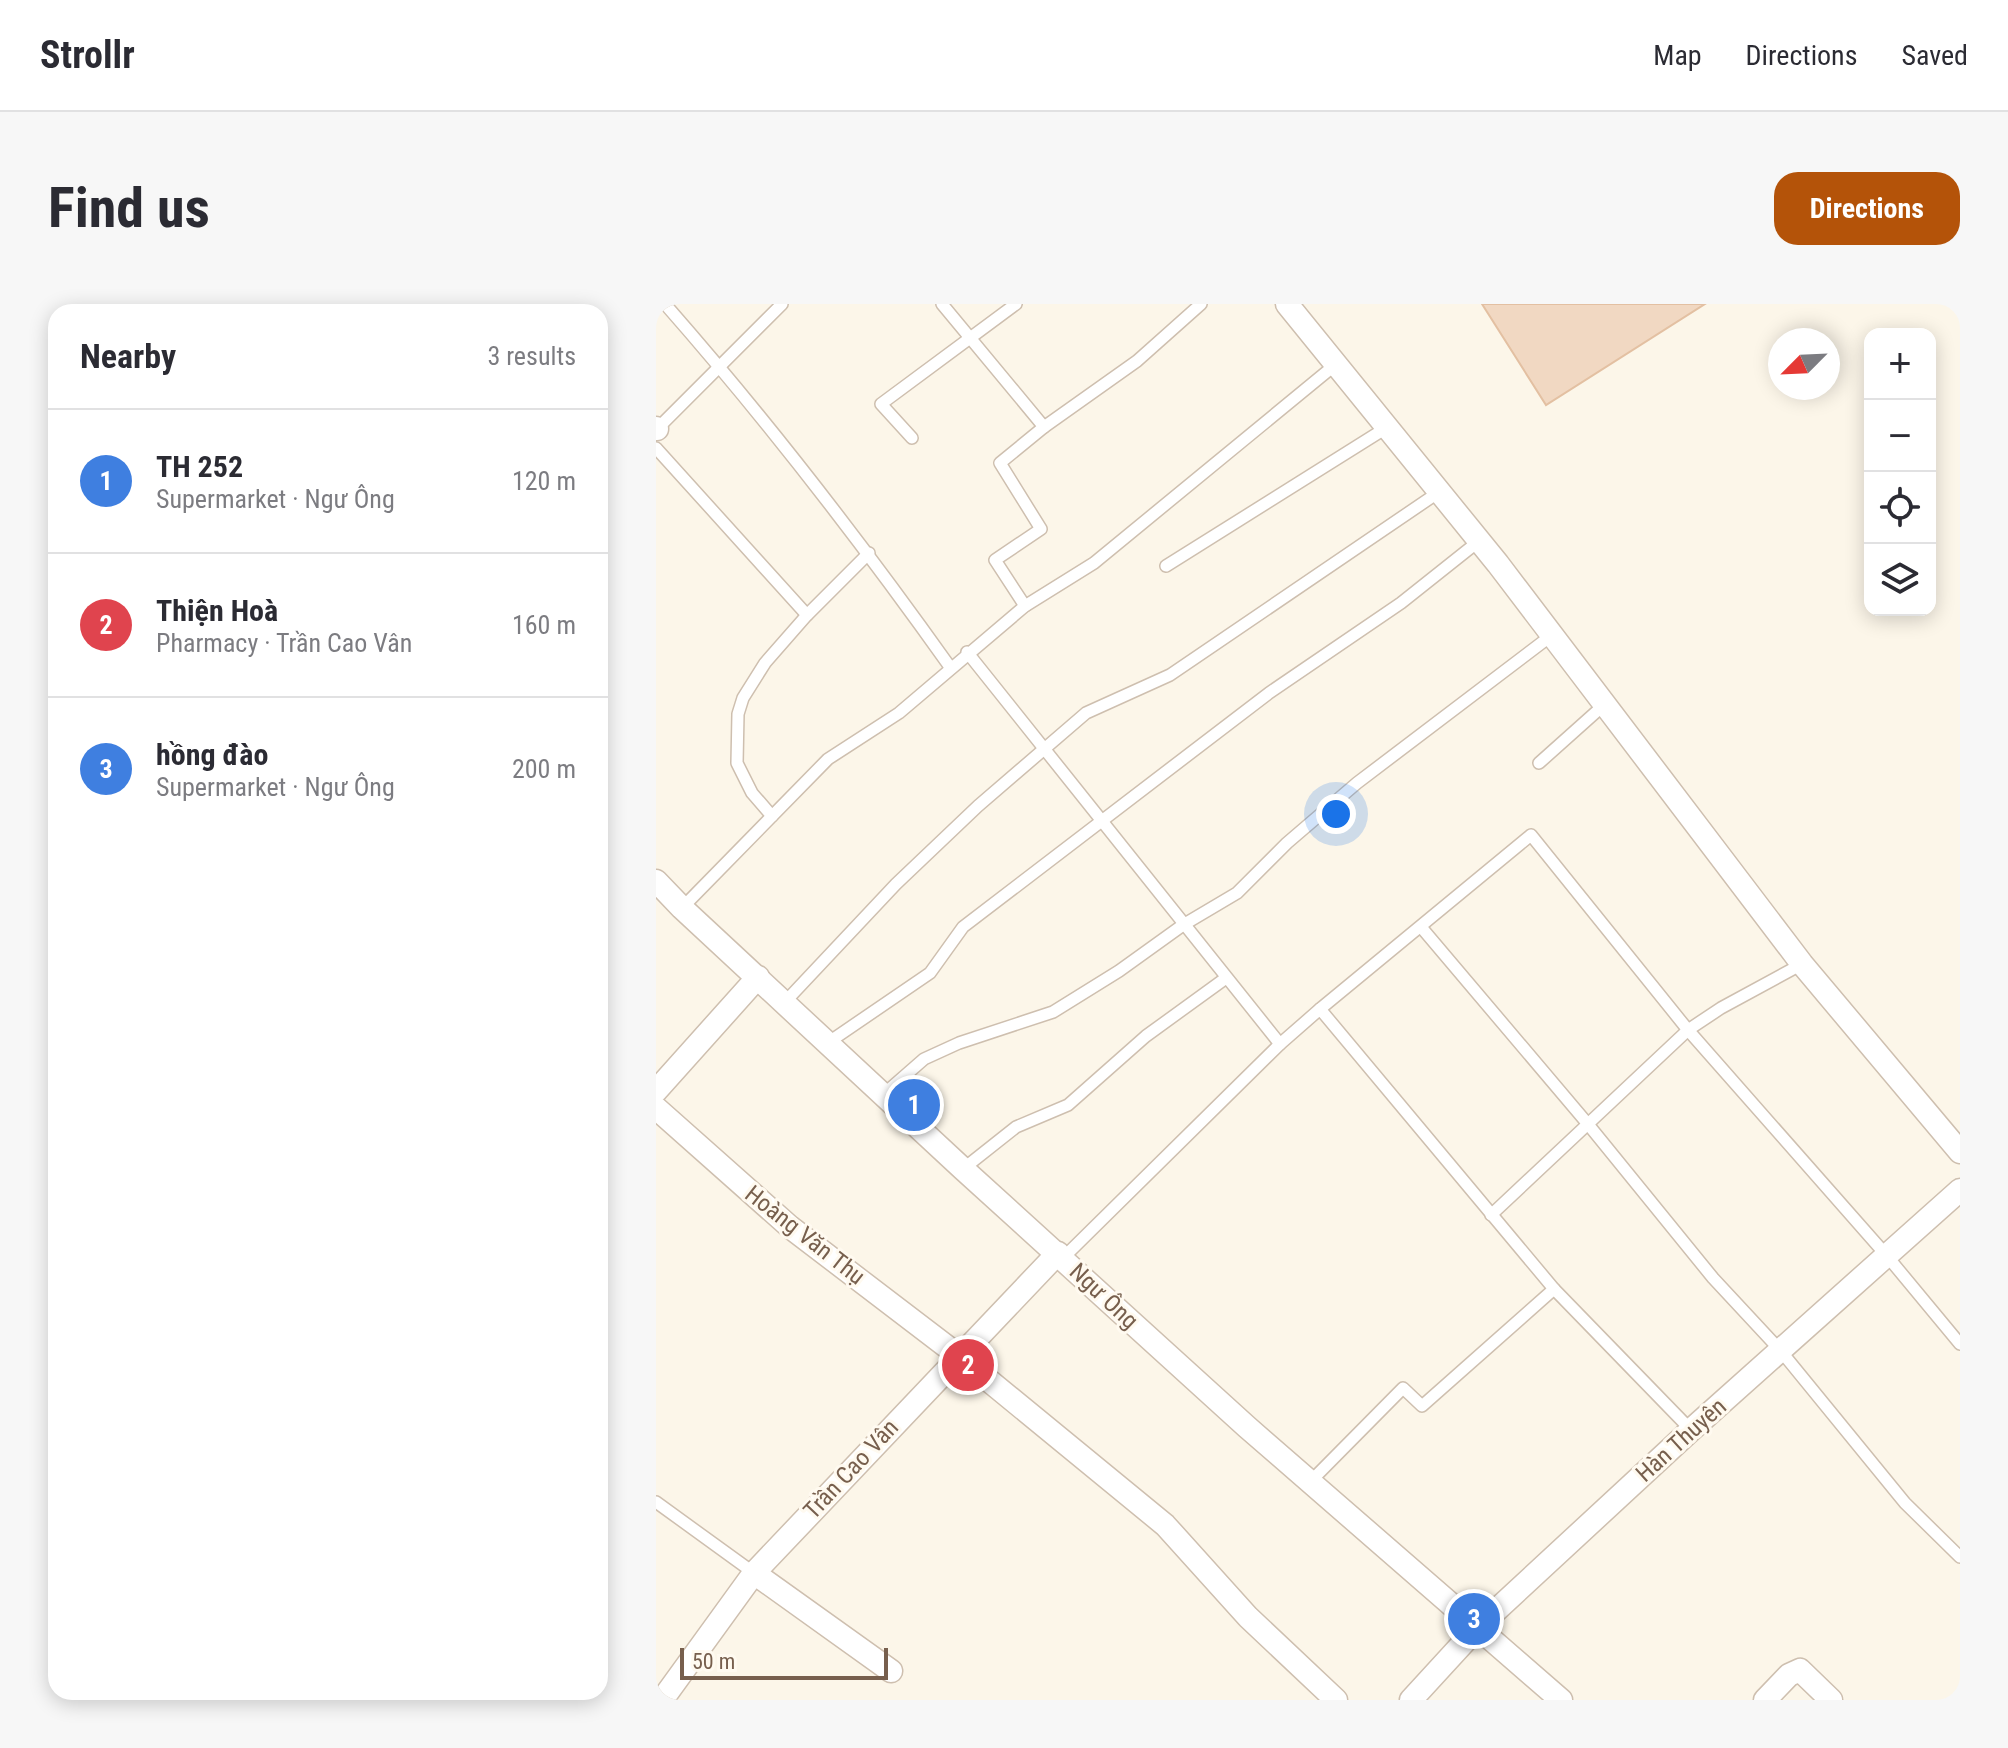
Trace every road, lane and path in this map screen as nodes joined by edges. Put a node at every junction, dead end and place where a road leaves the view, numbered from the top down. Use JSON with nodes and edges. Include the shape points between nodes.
{"nodes":[{"id":1,"x":665,"y":304,"type":"edge"},
{"id":2,"x":782,"y":304,"type":"edge"},
{"id":3,"x":942,"y":304,"type":"edge"},
{"id":4,"x":1016,"y":304,"type":"edge"},
{"id":5,"x":1201,"y":304,"type":"edge"},
{"id":6,"x":1287,"y":304,"type":"edge"},
{"id":7,"x":971,"y":337,"type":"junction"},
{"id":8,"x":1335,"y":365,"type":"junction"},
{"id":9,"x":720,"y":366,"type":"junction"},
{"id":10,"x":1044,"y":427,"type":"junction"},
{"id":11,"x":1386,"y":428,"type":"junction"},
{"id":12,"x":656,"y":434,"type":"edge"},
{"id":13,"x":912,"y":438,"type":"dead end"},
{"id":14,"x":1439,"y":492,"type":"junction"},
{"id":15,"x":1479,"y":541,"type":"junction"},
{"id":16,"x":869,"y":553,"type":"junction"},
{"id":17,"x":1166,"y":566,"type":"dead end"},
{"id":18,"x":1025,"y":606,"type":"junction"},
{"id":19,"x":807,"y":615,"type":"junction"},
{"id":20,"x":1552,"y":635,"type":"junction"},
{"id":21,"x":967,"y":652,"type":"junction"},
{"id":22,"x":950,"y":667,"type":"junction"},
{"id":23,"x":1605,"y":704,"type":"junction"},
{"id":24,"x":1043,"y":749,"type":"junction"},
{"id":25,"x":1539,"y":763,"type":"dead end"},
{"id":26,"x":772,"y":816,"type":"junction"},
{"id":27,"x":1100,"y":821,"type":"junction"},
{"id":28,"x":656,"y":881,"type":"edge"},
{"id":29,"x":682,"y":908,"type":"junction"},
{"id":30,"x":1183,"y":925,"type":"junction"},
{"id":31,"x":1421,"y":927,"type":"junction"},
{"id":32,"x":1802,"y":964,"type":"junction"},
{"id":33,"x":758,"y":977,"type":"junction"},
{"id":34,"x":1226,"y":978,"type":"junction"},
{"id":35,"x":785,"y":1002,"type":"junction"},
{"id":36,"x":1320,"y":1009,"type":"junction"},
{"id":37,"x":1688,"y":1030,"type":"junction"},
{"id":38,"x":829,"y":1042,"type":"junction"},
{"id":39,"x":1280,"y":1044,"type":"junction"},
{"id":40,"x":656,"y":1091,"type":"edge"},
{"id":41,"x":884,"y":1094,"type":"junction"},
{"id":42,"x":656,"y":1108,"type":"edge"},
{"id":43,"x":1587,"y":1123,"type":"junction"},
{"id":44,"x":1960,"y":1152,"type":"edge"},
{"id":45,"x":963,"y":1169,"type":"junction"},
{"id":46,"x":1956,"y":1200,"type":"edge"},
{"id":47,"x":1491,"y":1215,"type":"junction"},
{"id":48,"x":1060,"y":1256,"type":"junction"},
{"id":49,"x":1887,"y":1256,"type":"junction"},
{"id":50,"x":1554,"y":1289,"type":"junction"},
{"id":51,"x":1960,"y":1344,"type":"edge"},
{"id":52,"x":1780,"y":1350,"type":"junction"},
{"id":53,"x":959,"y":1356,"type":"junction"},
{"id":54,"x":1691,"y":1430,"type":"junction"},
{"id":55,"x":1310,"y":1482,"type":"junction"},
{"id":56,"x":656,"y":1502,"type":"edge"},
{"id":57,"x":1960,"y":1557,"type":"edge"},
{"id":58,"x":754,"y":1573,"type":"junction"},
{"id":59,"x":1477,"y":1628,"type":"junction"},
{"id":60,"x":891,"y":1671,"type":"dead end"},
{"id":61,"x":662,"y":1700,"type":"edge"},
{"id":62,"x":1336,"y":1700,"type":"edge"},
{"id":63,"x":1411,"y":1700,"type":"edge"},
{"id":64,"x":1561,"y":1700,"type":"edge"},
{"id":65,"x":1765,"y":1700,"type":"edge"},
{"id":66,"x":1831,"y":1700,"type":"edge"}],
"edges":[{"from":1,"to":9,"type":"lane"},
{"from":2,"to":9,"type":"lane"},
{"from":3,"to":7,"type":"lane"},
{"from":4,"to":7,"type":"lane"},
{"from":5,"to":10,"type":"lane","via":[[1137,361]]},
{"from":6,"to":8,"type":"street"},
{"from":7,"to":10,"type":"lane"},
{"from":7,"to":13,"type":"lane","via":[[881,404]]},
{"from":8,"to":11,"type":"street"},
{"from":8,"to":18,"type":"lane","via":[[1094,563]]},
{"from":9,"to":12,"type":"lane"},
{"from":9,"to":16,"type":"lane"},
{"from":10,"to":18,"type":"lane","via":[[1000,463],[1041,529],[995,560]]},
{"from":11,"to":14,"type":"street"},
{"from":11,"to":17,"type":"lane"},
{"from":12,"to":19,"type":"lane"},
{"from":14,"to":15,"type":"street"},
{"from":14,"to":24,"type":"lane","via":[[1170,675],[1086,713]]},
{"from":15,"to":20,"type":"street"},
{"from":15,"to":27,"type":"lane"},
{"from":16,"to":19,"type":"lane"},
{"from":16,"to":22,"type":"lane"},
{"from":18,"to":21,"type":"lane"},
{"from":19,"to":26,"type":"lane","via":[[765,663],[738,714],[737,763],[752,793]]},
{"from":20,"to":23,"type":"street"},
{"from":20,"to":30,"type":"lane","via":[[1357,783],[1237,893]]},
{"from":21,"to":22,"type":"lane"},
{"from":21,"to":24,"type":"lane"},
{"from":22,"to":26,"type":"lane","via":[[899,713],[828,759]]},
{"from":23,"to":25,"type":"lane"},
{"from":23,"to":32,"type":"street"},
{"from":24,"to":27,"type":"lane"},
{"from":24,"to":35,"type":"lane","via":[[896,884]]},
{"from":26,"to":29,"type":"lane"},
{"from":27,"to":30,"type":"lane"},
{"from":27,"to":38,"type":"lane","via":[[963,927],[930,973]]},
{"from":28,"to":29,"type":"street","name":"Ngư Ông"},
{"from":29,"to":33,"type":"street","name":"Ngư Ông"},
{"from":30,"to":34,"type":"lane"},
{"from":30,"to":41,"type":"lane","via":[[1053,1012],[924,1059]]},
{"from":31,"to":36,"type":"lane"},
{"from":31,"to":37,"type":"lane","via":[[1531,835]]},
{"from":31,"to":43,"type":"lane"},
{"from":32,"to":37,"type":"lane"},
{"from":32,"to":44,"type":"street"},
{"from":33,"to":35,"type":"street","name":"Ngư Ông"},
{"from":33,"to":40,"type":"street"},
{"from":34,"to":39,"type":"lane"},
{"from":34,"to":45,"type":"lane","via":[[1146,1036],[1068,1105],[1016,1127]]},
{"from":35,"to":38,"type":"street","name":"Ngư Ông"},
{"from":36,"to":39,"type":"lane"},
{"from":36,"to":47,"type":"lane"},
{"from":37,"to":43,"type":"lane"},
{"from":37,"to":49,"type":"lane"},
{"from":38,"to":41,"type":"street","name":"Ngư Ông"},
{"from":39,"to":48,"type":"lane"},
{"from":41,"to":45,"type":"street","name":"Ngư Ông"},
{"from":42,"to":53,"type":"street","name":"Hoàng Văn Thụ","via":[[790,1227]]},
{"from":43,"to":47,"type":"lane"},
{"from":43,"to":52,"type":"lane","via":[[1713,1278]]},
{"from":45,"to":48,"type":"street","name":"Ngư Ông"},
{"from":46,"to":49,"type":"street","name":"Hàn Thuyên"},
{"from":47,"to":50,"type":"lane"},
{"from":48,"to":53,"type":"street","name":"Trần Cao Vân"},
{"from":48,"to":55,"type":"street","name":"Ngư Ông"},
{"from":49,"to":51,"type":"lane"},
{"from":49,"to":52,"type":"street","name":"Hàn Thuyên"},
{"from":50,"to":54,"type":"lane"},
{"from":50,"to":55,"type":"lane","via":[[1422,1406],[1403,1388]]},
{"from":52,"to":54,"type":"street","name":"Hàn Thuyên"},
{"from":52,"to":57,"type":"lane","via":[[1905,1503]]},
{"from":53,"to":58,"type":"street","name":"Trần Cao Vân"},
{"from":53,"to":62,"type":"street","name":"Hoàng Văn Thụ","via":[[1165,1525],[1266,1636]]},
{"from":54,"to":59,"type":"street","name":"Hàn Thuyên"},
{"from":55,"to":59,"type":"street","name":"Ngư Ông"},
{"from":56,"to":58,"type":"lane"},
{"from":58,"to":60,"type":"street"},
{"from":58,"to":61,"type":"street","name":"Trần Cao Vân"},
{"from":59,"to":63,"type":"street","name":"Hàn Thuyên"},
{"from":59,"to":64,"type":"street","name":"Ngư Ông"},
{"from":65,"to":66,"type":"street","via":[[1800,1670]]}]}
